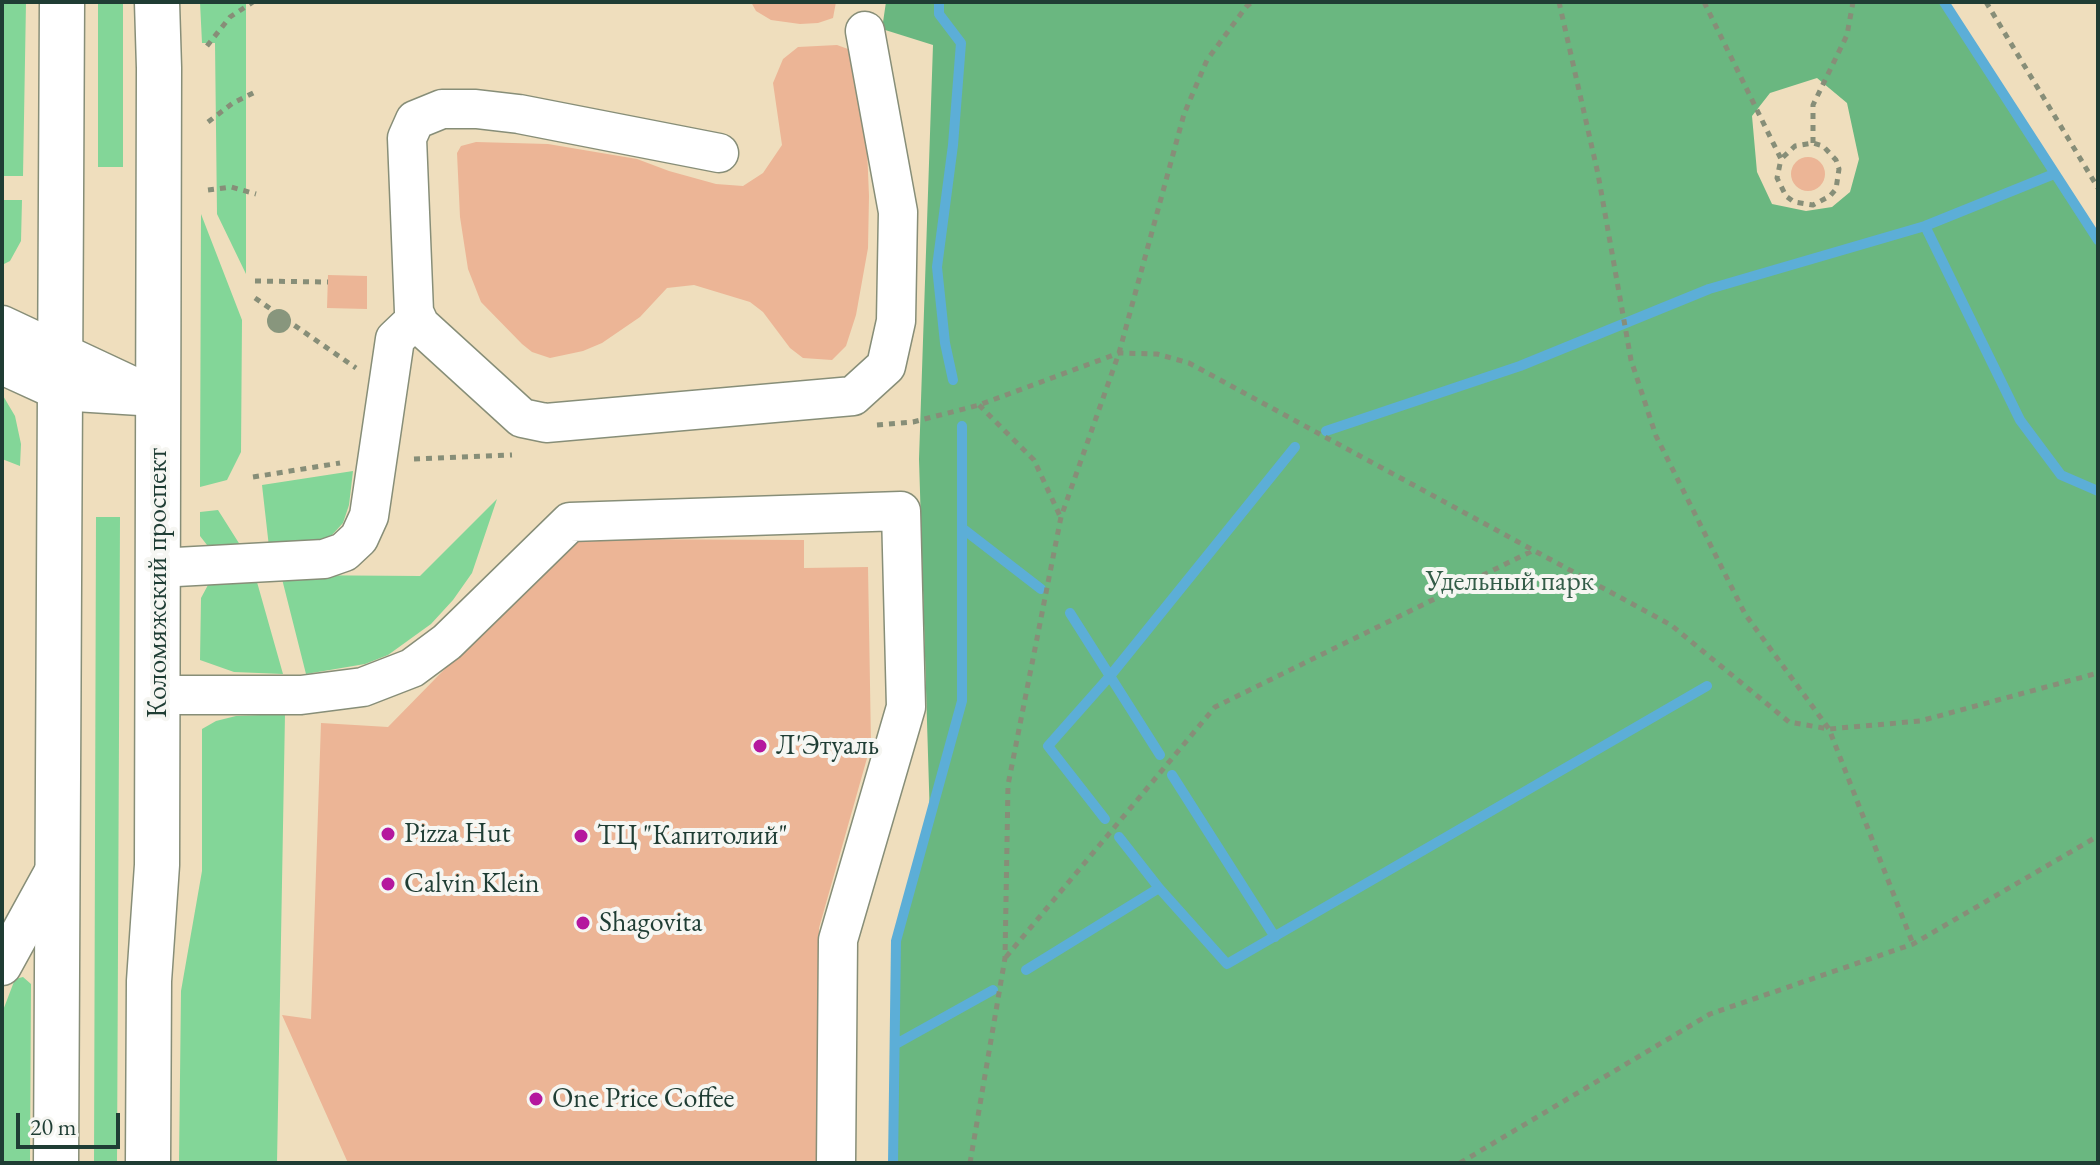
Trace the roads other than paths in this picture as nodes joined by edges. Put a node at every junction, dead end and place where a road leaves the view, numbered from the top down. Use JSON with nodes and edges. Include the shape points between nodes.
{"nodes":[{"id":1,"x":62,"y":2,"type":"edge"},
{"id":2,"x":157,"y":2,"type":"edge"},
{"id":3,"x":865,"y":31,"type":"dead end"},
{"id":4,"x":719,"y":153,"type":"dead end"},
{"id":5,"x":416,"y":319,"type":"junction"},
{"id":6,"x":2,"y":325,"type":"edge"},
{"id":7,"x":2,"y":365,"type":"edge"},
{"id":8,"x":60,"y":371,"type":"junction"},
{"id":9,"x":158,"y":398,"type":"junction"},
{"id":10,"x":158,"y":568,"type":"junction"},
{"id":11,"x":157,"y":695,"type":"junction"},
{"id":12,"x":57,"y":866,"type":"junction"},
{"id":13,"x":2,"y":966,"type":"edge"},
{"id":14,"x":56,"y":1163,"type":"edge"},
{"id":15,"x":148,"y":1163,"type":"edge"},
{"id":16,"x":836,"y":1163,"type":"edge"}],
"edges":[{"from":1,"to":8,"type":"main road"},
{"from":2,"to":9,"type":"main road","name":"Коломяжский проспект"},
{"from":3,"to":5,"type":"street","via":[[898,212],[896,321],[886,366],[853,396],[546,423],[522,418]]},
{"from":4,"to":5,"type":"street","via":[[476,109],[442,109],[415,120],[407,138]]},
{"from":5,"to":10,"type":"street","via":[[395,339],[369,516],[359,538],[344,552],[324,559]]},
{"from":6,"to":8,"type":"street"},
{"from":7,"to":8,"type":"street"},
{"from":8,"to":9,"type":"street"},
{"from":8,"to":12,"type":"main road"},
{"from":9,"to":10,"type":"main road","name":"Коломяжский проспект"},
{"from":10,"to":11,"type":"main road","name":"Коломяжский проспект"},
{"from":11,"to":15,"type":"main road","name":"Коломяжский проспект"},
{"from":11,"to":16,"type":"street","via":[[301,695],[363,687],[412,668],[447,642],[570,522],[901,511],[906,707],[838,940]]},
{"from":12,"to":13,"type":"street"},
{"from":12,"to":14,"type":"main road"}]}
